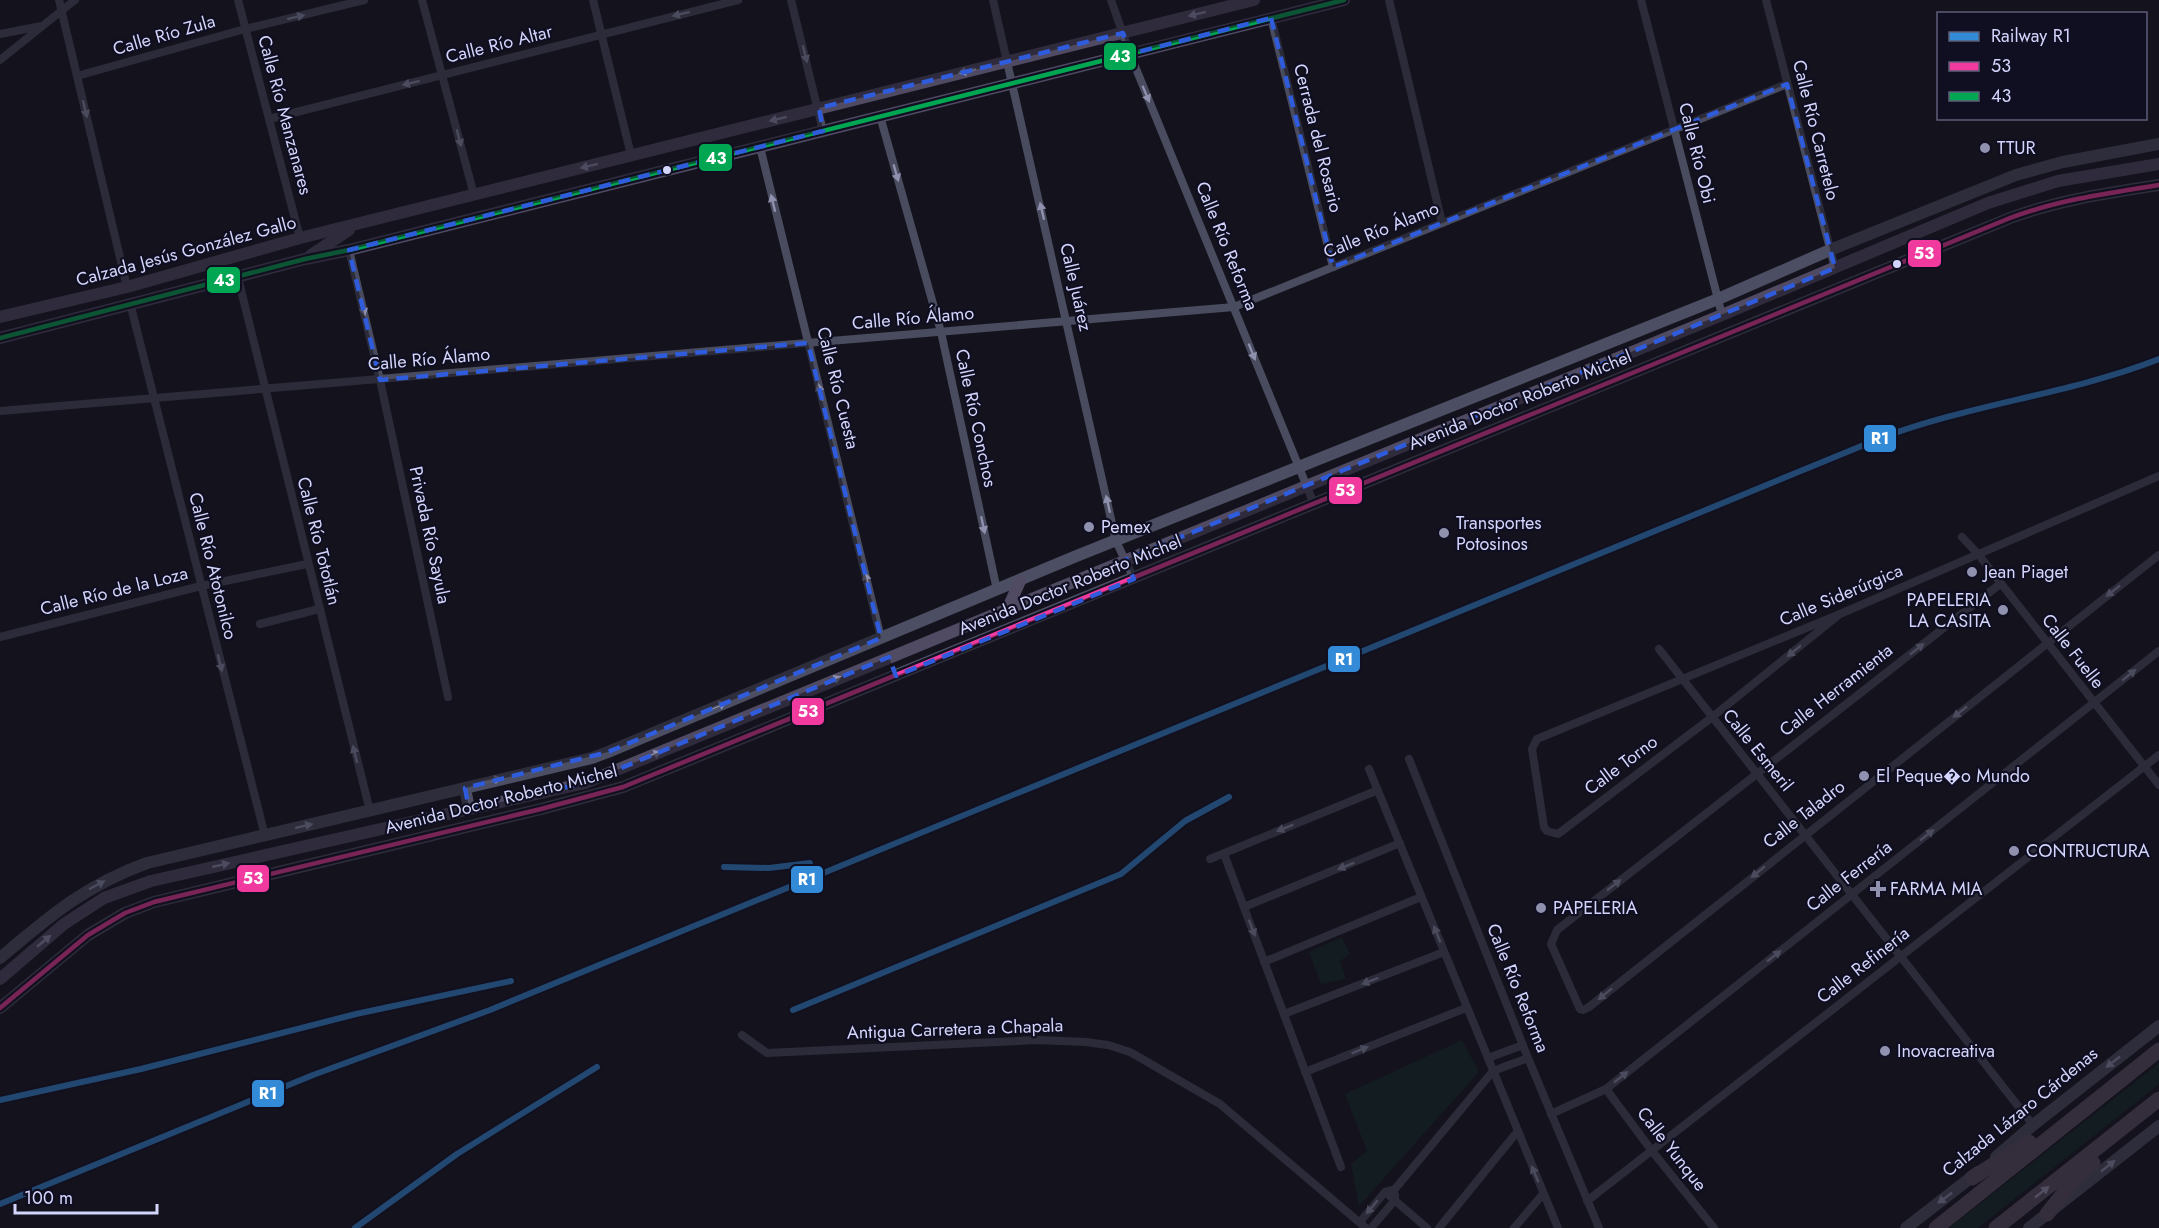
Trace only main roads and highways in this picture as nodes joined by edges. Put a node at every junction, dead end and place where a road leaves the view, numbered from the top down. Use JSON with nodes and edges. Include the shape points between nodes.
{"nodes":[{"id":1,"x":1254,"y":0,"type":"edge"},
{"id":2,"x":1344,"y":0,"type":"edge"},
{"id":3,"x":2159,"y":144,"type":"edge"},
{"id":4,"x":2159,"y":164,"type":"edge"},
{"id":5,"x":2159,"y":184,"type":"edge"},
{"id":6,"x":354,"y":226,"type":"junction"},
{"id":7,"x":305,"y":259,"type":"junction"},
{"id":8,"x":0,"y":317,"type":"edge"},
{"id":9,"x":0,"y":338,"type":"edge"},
{"id":10,"x":1020,"y":581,"type":"junction"},
{"id":11,"x":1008,"y":608,"type":"junction"},
{"id":12,"x":889,"y":657,"type":"junction"},
{"id":13,"x":896,"y":676,"type":"junction"},
{"id":14,"x":465,"y":788,"type":"junction"},
{"id":15,"x":469,"y":809,"type":"junction"},
{"id":16,"x":314,"y":844,"type":"junction"},
{"id":17,"x":316,"y":863,"type":"junction"},
{"id":18,"x":0,"y":958,"type":"edge"},
{"id":19,"x":0,"y":979,"type":"edge"},
{"id":20,"x":0,"y":1008,"type":"edge"},
{"id":21,"x":2159,"y":1026,"type":"edge"},
{"id":22,"x":2159,"y":1041,"type":"edge"},
{"id":23,"x":2159,"y":1050,"type":"edge"},
{"id":24,"x":2159,"y":1099,"type":"edge"},
{"id":25,"x":2159,"y":1105,"type":"edge"},
{"id":26,"x":2159,"y":1126,"type":"edge"},
{"id":27,"x":1972,"y":1178,"type":"junction"},
{"id":28,"x":2047,"y":1214,"type":"junction"},
{"id":29,"x":1906,"y":1228,"type":"edge"},
{"id":30,"x":1935,"y":1228,"type":"edge"},
{"id":31,"x":1996,"y":1228,"type":"edge"},
{"id":32,"x":2029,"y":1228,"type":"edge"}],
"edges":[{"from":1,"to":6,"type":"main road","name":"Calzada Jesús González Gallo","one_way":true},
{"from":2,"to":7,"type":"main road","name":"Calzada Jesús González Gallo"},
{"from":3,"to":10,"type":"main road","name":"Avenida Doctor Roberto Michel","via":[[2016,175]]},
{"from":4,"to":11,"type":"main road","name":"Avenida Doctor Roberto Michel","via":[[2058,181],[1988,203]]},
{"from":5,"to":13,"type":"main road","name":"Avenida Doctor Roberto Michel","via":[[2064,201],[2010,218]]},
{"from":6,"to":7,"type":"main road"},
{"from":6,"to":8,"type":"main road","name":"Calzada Jesús González Gallo"},
{"from":7,"to":9,"type":"main road","name":"Calzada Jesús González Gallo"},
{"from":10,"to":11,"type":"main road"},
{"from":14,"to":10,"type":"main road","name":"Avenida Doctor Roberto Michel","one_way":true,"via":[[592,758]]},
{"from":11,"to":12,"type":"main road","name":"Avenida Doctor Roberto Michel"},
{"from":12,"to":13,"type":"main road"},
{"from":15,"to":12,"type":"main road","name":"Avenida Doctor Roberto Michel","one_way":true,"via":[[585,783]]},
{"from":13,"to":17,"type":"main road","name":"Avenida Doctor Roberto Michel","via":[[623,787]]},
{"from":14,"to":15,"type":"main road"},
{"from":18,"to":14,"type":"main road","name":"Avenida Doctor Roberto Michel","one_way":true,"via":[[51,915],[113,876],[147,864]]},
{"from":15,"to":16,"type":"main road","name":"Avenida Doctor Roberto Michel"},
{"from":16,"to":17,"type":"main road"},
{"from":19,"to":16,"type":"main road","name":"Avenida Doctor Roberto Michel","one_way":true,"via":[[64,924],[104,898],[151,881]]},
{"from":17,"to":20,"type":"main road","name":"Avenida Doctor Roberto Michel","via":[[186,893],[125,913],[88,935]]},
{"from":21,"to":27,"type":"main road","name":"Calzada Lázaro Cárdenas","one_way":true},
{"from":22,"to":27,"type":"highway","via":[[2020,1149]]},
{"from":23,"to":30,"type":"highway","name":"Calzada Lázaro Cárdenas"},
{"from":31,"to":24,"type":"highway","one_way":true},
{"from":25,"to":28,"type":"highway","via":[[2075,1179]]},
{"from":28,"to":26,"type":"main road","one_way":true},
{"from":27,"to":29,"type":"main road","name":"Calzada Lázaro Cárdenas","one_way":true},
{"from":28,"to":32,"type":"main road"}]}
